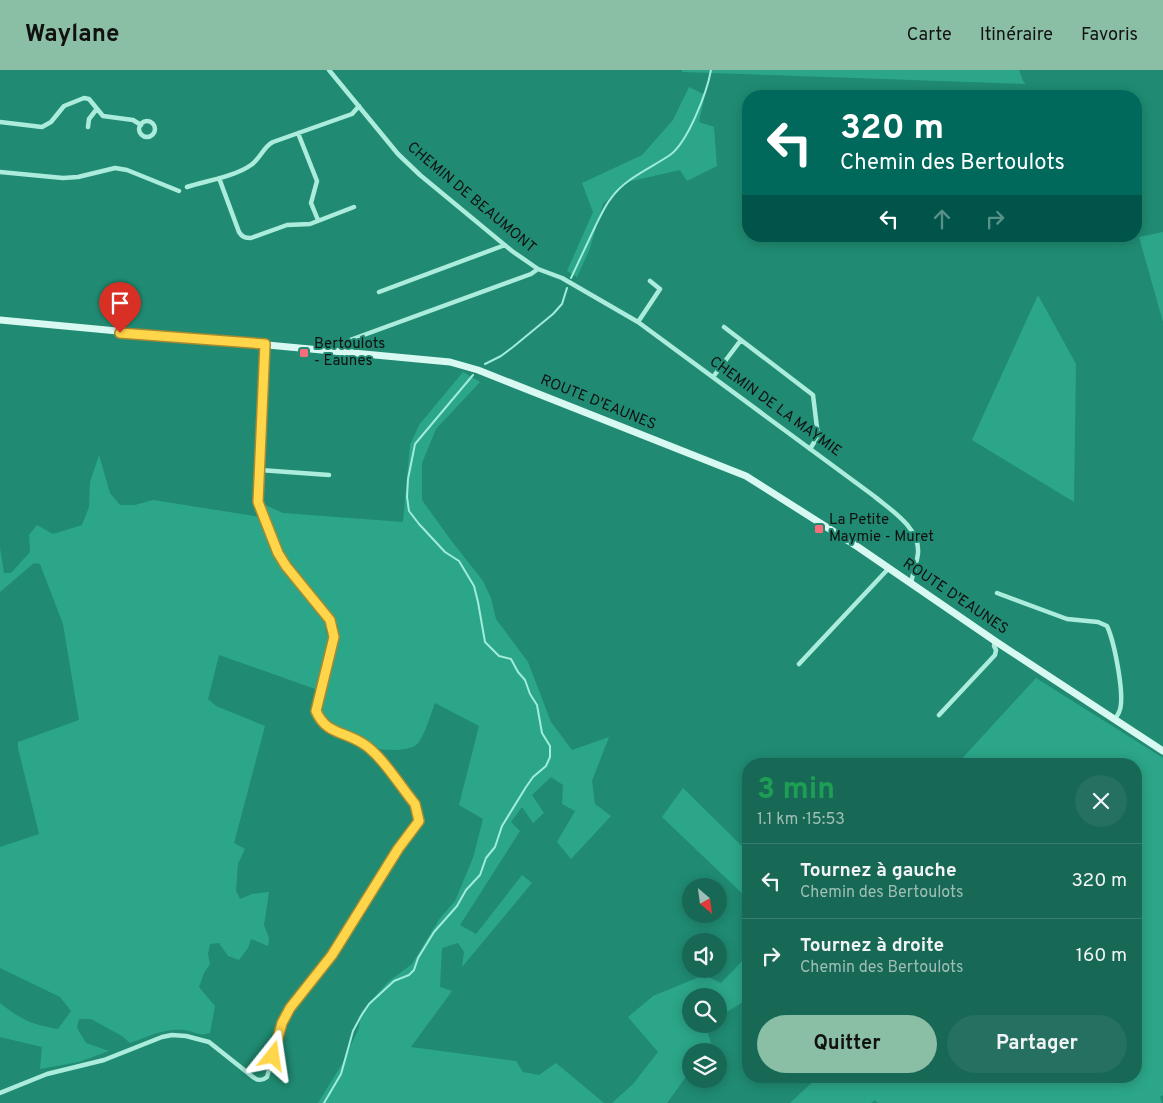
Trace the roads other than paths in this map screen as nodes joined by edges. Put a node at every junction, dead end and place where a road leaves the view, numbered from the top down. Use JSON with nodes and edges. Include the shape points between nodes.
{"nodes":[{"id":1,"x":329,"y":70,"type":"edge"},
{"id":2,"x":359,"y":106,"type":"junction"},
{"id":3,"x":96,"y":110,"type":"junction"},
{"id":4,"x":0,"y":122,"type":"edge"},
{"id":5,"x":141,"y":125,"type":"dead end"},
{"id":6,"x":88,"y":127,"type":"dead end"},
{"id":7,"x":298,"y":133,"type":"junction"},
{"id":8,"x":0,"y":172,"type":"edge"},
{"id":9,"x":219,"y":178,"type":"junction"},
{"id":10,"x":187,"y":187,"type":"dead end"},
{"id":11,"x":179,"y":191,"type":"dead end"},
{"id":12,"x":354,"y":206,"type":"dead end"},
{"id":13,"x":318,"y":220,"type":"junction"},
{"id":14,"x":504,"y":245,"type":"junction"},
{"id":15,"x":538,"y":269,"type":"junction"},
{"id":16,"x":650,"y":281,"type":"dead end"},
{"id":17,"x":571,"y":283,"type":"joint"},
{"id":18,"x":379,"y":292,"type":"dead end"},
{"id":19,"x":0,"y":320,"type":"edge"},
{"id":20,"x":638,"y":322,"type":"junction"},
{"id":21,"x":724,"y":328,"type":"dead end"},
{"id":22,"x":350,"y":340,"type":"dead end"},
{"id":23,"x":741,"y":340,"type":"junction"},
{"id":24,"x":265,"y":344,"type":"junction"},
{"id":25,"x":713,"y":377,"type":"junction"},
{"id":26,"x":810,"y":448,"type":"junction"},
{"id":27,"x":260,"y":470,"type":"junction"},
{"id":28,"x":329,"y":475,"type":"dead end"},
{"id":29,"x":888,"y":568,"type":"junction"},
{"id":30,"x":911,"y":583,"type":"junction"},
{"id":31,"x":997,"y":593,"type":"dead end"},
{"id":32,"x":995,"y":641,"type":"junction"},
{"id":33,"x":800,"y":664,"type":"dead end"},
{"id":34,"x":939,"y":714,"type":"dead end"},
{"id":35,"x":1115,"y":719,"type":"junction"},
{"id":36,"x":1163,"y":751,"type":"edge"},
{"id":37,"x":0,"y":1093,"type":"edge"}],
"edges":[{"from":1,"to":2,"type":"street","name":"CHEMIN DE BEAUMONT"},
{"from":2,"to":7,"type":"street","via":[[352,114]]},
{"from":2,"to":14,"type":"street","name":"CHEMIN DE BEAUMONT","via":[[398,154]]},
{"from":3,"to":4,"type":"street","via":[[89,99],[84,98],[64,106],[51,122],[42,127]]},
{"from":3,"to":5,"type":"street","via":[[106,117],[133,120]]},
{"from":3,"to":6,"type":"street","via":[[89,119]]},
{"from":7,"to":9,"type":"street","via":[[270,144],[250,166]]},
{"from":7,"to":13,"type":"street","via":[[317,182],[311,201]]},
{"from":8,"to":11,"type":"street","via":[[78,178],[115,168],[128,170]]},
{"from":9,"to":10,"type":"street"},
{"from":9,"to":13,"type":"street","via":[[242,236],[251,238],[287,225],[303,225]]},
{"from":12,"to":13,"type":"street"},
{"from":14,"to":15,"type":"street","name":"CHEMIN DE BEAUMONT"},
{"from":14,"to":18,"type":"street"},
{"from":15,"to":17,"type":"street","name":"CHEMIN DE BEAUMONT"},
{"from":15,"to":22,"type":"street"},
{"from":16,"to":20,"type":"street","via":[[660,289]]},
{"from":17,"to":20,"type":"street","name":"CHEMIN DE LA MAYMIE"},
{"from":19,"to":24,"type":"main road","name":"ROUTE D'EAUNES"},
{"from":20,"to":25,"type":"street","name":"CHEMIN DE LA MAYMIE"},
{"from":21,"to":23,"type":"street"},
{"from":23,"to":25,"type":"street"},
{"from":23,"to":26,"type":"street","via":[[815,398],[818,436]]},
{"from":24,"to":27,"type":"street"},
{"from":24,"to":29,"type":"main road","name":"ROUTE D'EAUNES","via":[[450,362],[478,370],[746,476]]},
{"from":25,"to":26,"type":"street","name":"CHEMIN DE LA MAYMIE"},
{"from":26,"to":30,"type":"street","name":"CHEMIN DE LA MAYMIE","via":[[909,526],[917,540],[918,552]]},
{"from":27,"to":28,"type":"street"},
{"from":27,"to":37,"type":"street","via":[[258,502],[278,553],[332,625],[334,637],[316,711],[319,718],[326,726],[363,743],[382,762],[415,804],[419,821],[332,955],[290,1008],[282,1023],[267,1077],[257,1080],[209,1042],[172,1035],[104,1060],[46,1074]]},
{"from":29,"to":30,"type":"main road","name":"ROUTE D'EAUNES"},
{"from":29,"to":33,"type":"street"},
{"from":30,"to":32,"type":"main road","name":"ROUTE D'EAUNES"},
{"from":31,"to":35,"type":"street","via":[[1067,619],[1107,626],[1120,681],[1120,711]]},
{"from":32,"to":34,"type":"street","via":[[996,655]]},
{"from":32,"to":35,"type":"main road","name":"ROUTE D'EAUNES"},
{"from":35,"to":36,"type":"main road","name":"ROUTE D'EAUNES"}]}
